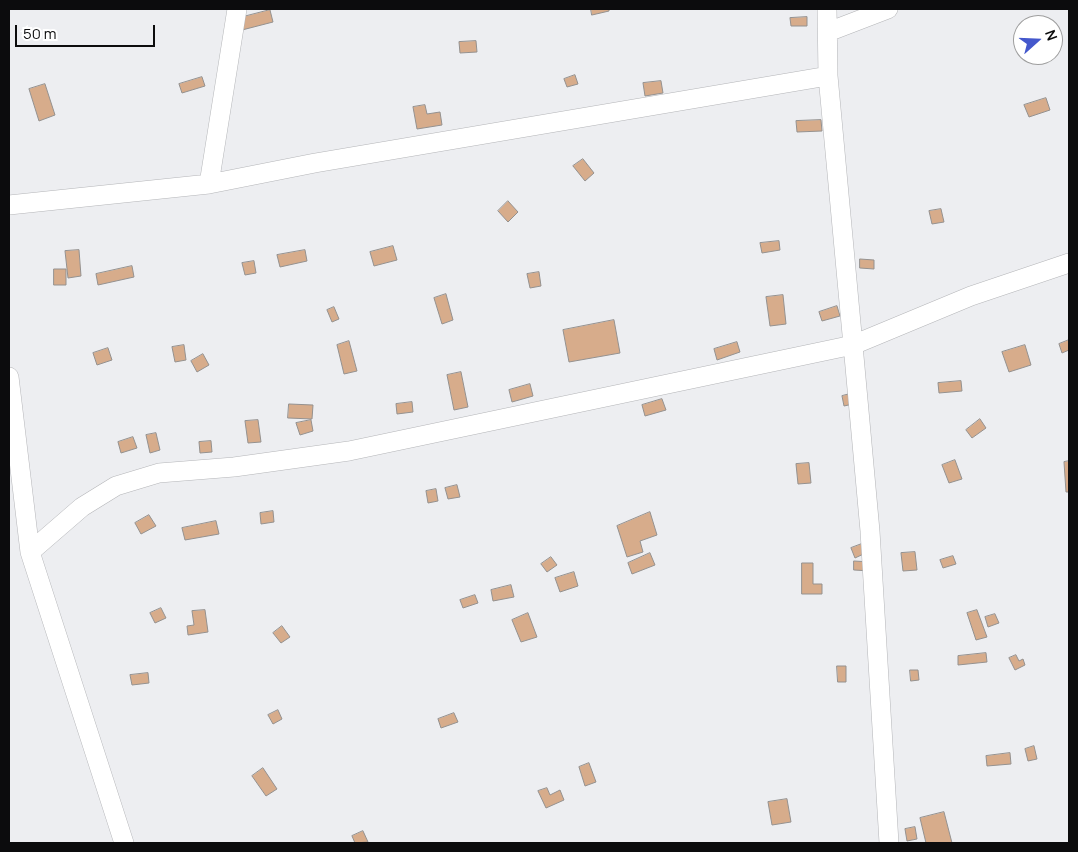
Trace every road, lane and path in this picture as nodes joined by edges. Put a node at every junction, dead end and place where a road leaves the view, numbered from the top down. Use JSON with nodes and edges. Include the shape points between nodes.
{"nodes":[{"id":1,"x":236,"y":9,"type":"edge"},
{"id":2,"x":827,"y":9,"type":"edge"},
{"id":3,"x":888,"y":9,"type":"edge"},
{"id":4,"x":828,"y":32,"type":"junction"},
{"id":5,"x":828,"y":76,"type":"junction"},
{"id":6,"x":209,"y":184,"type":"junction"},
{"id":7,"x":9,"y":205,"type":"edge"},
{"id":8,"x":1069,"y":263,"type":"edge"},
{"id":9,"x":853,"y":345,"type":"junction"},
{"id":10,"x":9,"y":377,"type":"edge"},
{"id":11,"x":30,"y":552,"type":"junction"},
{"id":12,"x":124,"y":843,"type":"edge"},
{"id":13,"x":889,"y":843,"type":"edge"}],
"edges":[{"from":1,"to":6,"type":"street"},
{"from":2,"to":4,"type":"street"},
{"from":3,"to":4,"type":"street"},
{"from":4,"to":5,"type":"street"},
{"from":5,"to":6,"type":"street"},
{"from":5,"to":9,"type":"street"},
{"from":6,"to":7,"type":"street"},
{"from":8,"to":9,"type":"street","via":[[971,296]]},
{"from":9,"to":11,"type":"street","via":[[349,451],[159,474],[116,486],[82,507]]},
{"from":9,"to":13,"type":"street","via":[[870,531]]},
{"from":10,"to":11,"type":"street"},
{"from":11,"to":12,"type":"street"}]}
